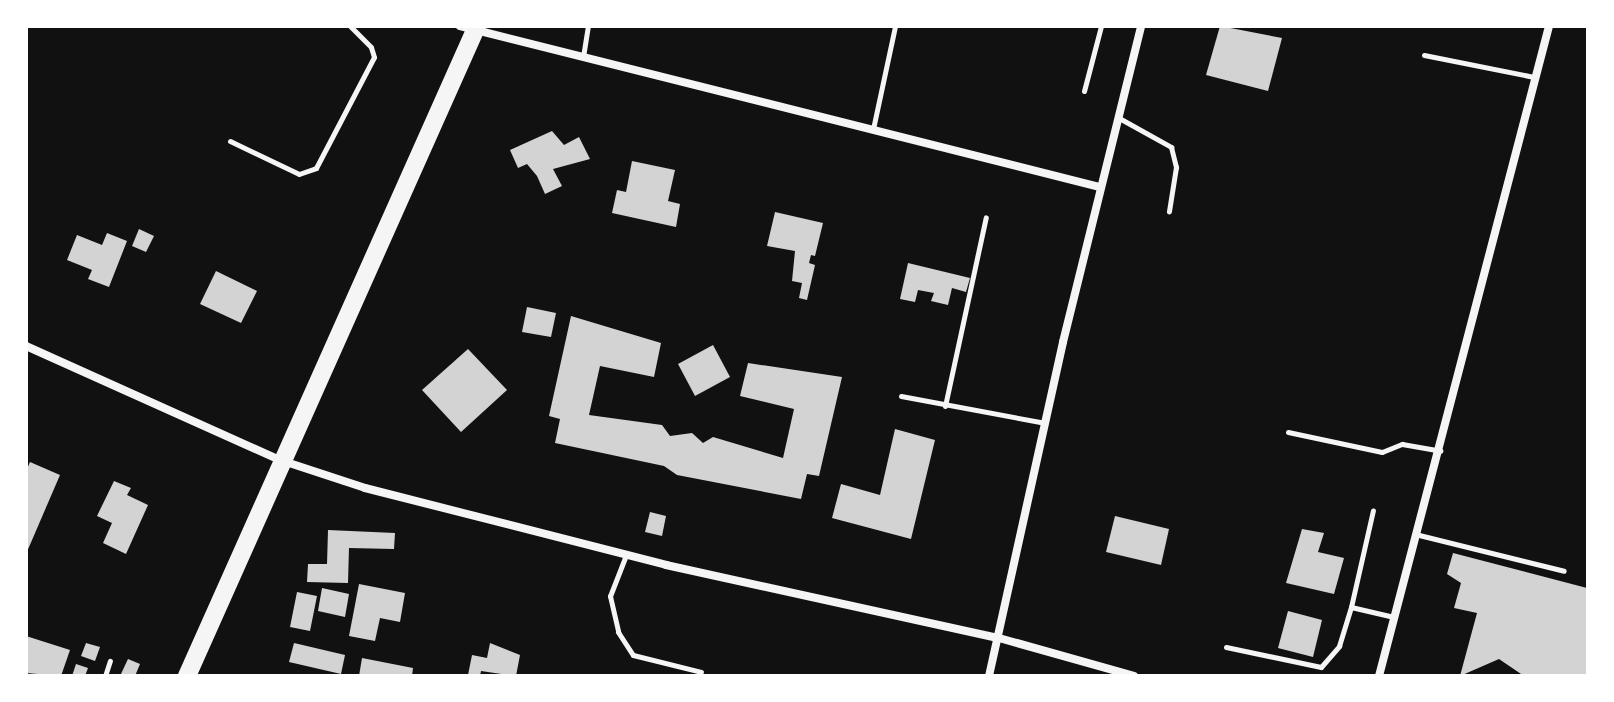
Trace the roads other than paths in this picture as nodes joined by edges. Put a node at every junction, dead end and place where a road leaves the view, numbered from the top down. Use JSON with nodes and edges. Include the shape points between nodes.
{"nodes":[{"id":1,"x":350,"y":26,"type":"edge"},
{"id":2,"x":588,"y":26,"type":"edge"},
{"id":3,"x":895,"y":26,"type":"edge"},
{"id":4,"x":1101,"y":26,"type":"edge"},
{"id":5,"x":1141,"y":26,"type":"edge"},
{"id":6,"x":1549,"y":26,"type":"edge"},
{"id":7,"x":470,"y":27,"type":"edge"},
{"id":8,"x":1424,"y":55,"type":"dead end"},
{"id":9,"x":583,"y":58,"type":"junction"},
{"id":10,"x":1534,"y":77,"type":"junction"},
{"id":11,"x":1084,"y":91,"type":"dead end"},
{"id":12,"x":1118,"y":117,"type":"junction"},
{"id":13,"x":873,"y":130,"type":"junction"},
{"id":14,"x":230,"y":141,"type":"dead end"},
{"id":15,"x":1100,"y":187,"type":"junction"},
{"id":16,"x":1169,"y":211,"type":"dead end"},
{"id":17,"x":986,"y":217,"type":"dead end"},
{"id":18,"x":26,"y":346,"type":"edge"},
{"id":19,"x":901,"y":396,"type":"dead end"},
{"id":20,"x":945,"y":406,"type":"junction"},
{"id":21,"x":1045,"y":423,"type":"junction"},
{"id":22,"x":1288,"y":432,"type":"dead end"},
{"id":23,"x":1441,"y":451,"type":"junction"},
{"id":24,"x":280,"y":460,"type":"junction"},
{"id":25,"x":1373,"y":510,"type":"dead end"},
{"id":26,"x":1419,"y":535,"type":"junction"},
{"id":27,"x":626,"y":555,"type":"junction"},
{"id":28,"x":1564,"y":571,"type":"dead end"},
{"id":29,"x":1351,"y":607,"type":"junction"},
{"id":30,"x":1394,"y":617,"type":"junction"},
{"id":31,"x":999,"y":638,"type":"junction"},
{"id":32,"x":1226,"y":647,"type":"dead end"},
{"id":33,"x":110,"y":661,"type":"dead end"},
{"id":34,"x":701,"y":672,"type":"dead end"},
{"id":35,"x":105,"y":676,"type":"edge"},
{"id":36,"x":187,"y":676,"type":"edge"},
{"id":37,"x":989,"y":676,"type":"edge"},
{"id":38,"x":1134,"y":676,"type":"edge"},
{"id":39,"x":1379,"y":676,"type":"edge"}],
"edges":[{"from":1,"to":14,"type":"lane","via":[[374,57],[316,168],[299,174]]},
{"from":2,"to":9,"type":"lane"},
{"from":3,"to":13,"type":"lane"},
{"from":4,"to":11,"type":"lane"},
{"from":5,"to":12,"type":"street"},
{"from":6,"to":10,"type":"street"},
{"from":7,"to":9,"type":"street"},
{"from":7,"to":24,"type":"highway"},
{"from":8,"to":10,"type":"lane"},
{"from":9,"to":13,"type":"street"},
{"from":10,"to":23,"type":"street"},
{"from":12,"to":15,"type":"street"},
{"from":12,"to":16,"type":"lane","via":[[1171,147],[1176,167]]},
{"from":13,"to":15,"type":"street"},
{"from":15,"to":21,"type":"street"},
{"from":17,"to":20,"type":"lane"},
{"from":18,"to":24,"type":"street"},
{"from":19,"to":20,"type":"lane"},
{"from":20,"to":21,"type":"lane"},
{"from":21,"to":31,"type":"street"},
{"from":22,"to":23,"type":"lane","via":[[1382,452],[1402,444]]},
{"from":23,"to":26,"type":"street"},
{"from":24,"to":27,"type":"street","via":[[365,488]]},
{"from":24,"to":36,"type":"highway"},
{"from":25,"to":29,"type":"lane"},
{"from":26,"to":28,"type":"lane"},
{"from":26,"to":30,"type":"street"},
{"from":27,"to":31,"type":"street"},
{"from":27,"to":34,"type":"lane","via":[[610,596],[618,632],[633,655]]},
{"from":29,"to":30,"type":"lane"},
{"from":29,"to":32,"type":"lane","via":[[1339,646],[1321,667]]},
{"from":30,"to":39,"type":"street"},
{"from":31,"to":37,"type":"street"},
{"from":31,"to":38,"type":"street"},
{"from":33,"to":35,"type":"lane"}]}
